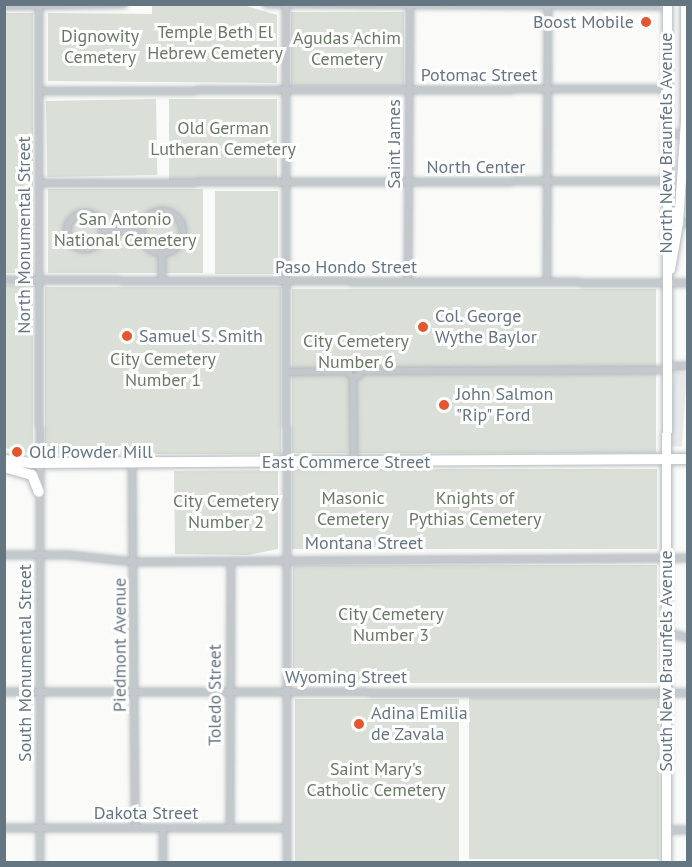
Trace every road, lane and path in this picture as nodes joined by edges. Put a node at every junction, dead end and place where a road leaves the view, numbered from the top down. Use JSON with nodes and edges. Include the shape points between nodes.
{"nodes":[{"id":1,"x":124,"y":4,"type":"edge"},
{"id":2,"x":266,"y":4,"type":"edge"},
{"id":3,"x":680,"y":4,"type":"edge"},
{"id":4,"x":685,"y":4,"type":"edge"},
{"id":5,"x":474,"y":5,"type":"edge"},
{"id":6,"x":4,"y":6,"type":"edge"},
{"id":7,"x":42,"y":6,"type":"edge"},
{"id":8,"x":548,"y":6,"type":"junction"},
{"id":9,"x":286,"y":7,"type":"junction"},
{"id":10,"x":410,"y":7,"type":"junction"},
{"id":11,"x":667,"y":7,"type":"edge"},
{"id":12,"x":686,"y":44,"type":"edge"},
{"id":13,"x":667,"y":89,"type":"junction"},
{"id":14,"x":409,"y":90,"type":"junction"},
{"id":15,"x":548,"y":90,"type":"junction"},
{"id":16,"x":40,"y":91,"type":"junction"},
{"id":17,"x":286,"y":91,"type":"junction"},
{"id":18,"x":666,"y":134,"type":"junction"},
{"id":19,"x":686,"y":134,"type":"edge"},
{"id":20,"x":548,"y":181,"type":"junction"},
{"id":21,"x":666,"y":181,"type":"junction"},
{"id":22,"x":408,"y":182,"type":"junction"},
{"id":23,"x":40,"y":183,"type":"junction"},
{"id":24,"x":287,"y":183,"type":"junction"},
{"id":25,"x":665,"y":223,"type":"junction"},
{"id":26,"x":683,"y":223,"type":"edge"},
{"id":27,"x":104,"y":231,"type":"junction"},
{"id":28,"x":142,"y":231,"type":"junction"},
{"id":29,"x":162,"y":252,"type":"junction"},
{"id":30,"x":4,"y":280,"type":"edge"},
{"id":31,"x":37,"y":280,"type":"junction"},
{"id":32,"x":162,"y":281,"type":"junction"},
{"id":33,"x":286,"y":281,"type":"junction"},
{"id":34,"x":408,"y":282,"type":"junction"},
{"id":35,"x":547,"y":282,"type":"junction"},
{"id":36,"x":666,"y":282,"type":"junction"},
{"id":37,"x":687,"y":283,"type":"edge"},
{"id":38,"x":687,"y":366,"type":"edge"},
{"id":39,"x":666,"y":368,"type":"junction"},
{"id":40,"x":348,"y":371,"type":"junction"},
{"id":41,"x":359,"y":371,"type":"junction"},
{"id":42,"x":286,"y":372,"type":"junction"},
{"id":43,"x":353,"y":377,"type":"junction"},
{"id":44,"x":687,"y":459,"type":"edge"},
{"id":45,"x":4,"y":460,"type":"edge"},
{"id":46,"x":665,"y":460,"type":"junction"},
{"id":47,"x":132,"y":462,"type":"junction"},
{"id":48,"x":285,"y":462,"type":"junction"},
{"id":49,"x":354,"y":462,"type":"junction"},
{"id":50,"x":39,"y":463,"type":"junction"},
{"id":51,"x":4,"y":467,"type":"edge"},
{"id":52,"x":39,"y":492,"type":"junction"},
{"id":53,"x":4,"y":555,"type":"edge"},
{"id":54,"x":39,"y":555,"type":"junction"},
{"id":55,"x":285,"y":558,"type":"junction"},
{"id":56,"x":665,"y":558,"type":"junction"},
{"id":57,"x":687,"y":558,"type":"edge"},
{"id":58,"x":134,"y":562,"type":"junction"},
{"id":59,"x":231,"y":562,"type":"junction"},
{"id":60,"x":666,"y":632,"type":"junction"},
{"id":61,"x":687,"y":638,"type":"edge"},
{"id":62,"x":4,"y":692,"type":"edge"},
{"id":63,"x":40,"y":692,"type":"junction"},
{"id":64,"x":135,"y":692,"type":"junction"},
{"id":65,"x":230,"y":692,"type":"junction"},
{"id":66,"x":285,"y":692,"type":"junction"},
{"id":67,"x":666,"y":693,"type":"junction"},
{"id":68,"x":687,"y":693,"type":"edge"},
{"id":69,"x":4,"y":828,"type":"edge"},
{"id":70,"x":40,"y":828,"type":"junction"},
{"id":71,"x":135,"y":828,"type":"junction"},
{"id":72,"x":163,"y":828,"type":"junction"},
{"id":73,"x":231,"y":828,"type":"junction"},
{"id":74,"x":287,"y":828,"type":"junction"},
{"id":75,"x":666,"y":830,"type":"junction"},
{"id":76,"x":687,"y":830,"type":"edge"},
{"id":77,"x":40,"y":862,"type":"edge"},
{"id":78,"x":163,"y":862,"type":"edge"},
{"id":79,"x":287,"y":862,"type":"edge"},
{"id":80,"x":666,"y":862,"type":"edge"}],
"edges":[{"from":1,"to":7,"type":"street"},
{"from":2,"to":9,"type":"street"},
{"from":3,"to":12,"type":"main road"},
{"from":4,"to":12,"type":"main road","name":"North New Braunfels Avenue"},
{"from":5,"to":8,"type":"street"},
{"from":5,"to":10,"type":"street"},
{"from":6,"to":7,"type":"street"},
{"from":7,"to":16,"type":"street","name":"North Monumental Street"},
{"from":8,"to":11,"type":"street"},
{"from":8,"to":15,"type":"street"},
{"from":9,"to":10,"type":"street"},
{"from":9,"to":17,"type":"street"},
{"from":10,"to":14,"type":"street","name":"Saint James"},
{"from":11,"to":12,"type":"main road","via":[[673,44]]},
{"from":11,"to":13,"type":"main road","name":"North New Braunfels Avenue"},
{"from":12,"to":19,"type":"main road","name":"North New Braunfels Avenue"},
{"from":13,"to":15,"type":"street","name":"Potomac Street"},
{"from":13,"to":18,"type":"main road","name":"North New Braunfels Avenue"},
{"from":14,"to":15,"type":"street","name":"Potomac Street"},
{"from":14,"to":17,"type":"street","name":"Potomac Street"},
{"from":14,"to":22,"type":"street","name":"Saint James"},
{"from":15,"to":20,"type":"street"},
{"from":16,"to":17,"type":"street","name":"Potomac Street"},
{"from":16,"to":23,"type":"street","name":"North Monumental Street"},
{"from":17,"to":24,"type":"street"},
{"from":18,"to":19,"type":"street"},
{"from":18,"to":21,"type":"main road","name":"North New Braunfels Avenue"},
{"from":19,"to":26,"type":"main road","name":"North New Braunfels Avenue"},
{"from":20,"to":21,"type":"street","name":"North Center"},
{"from":20,"to":22,"type":"street","name":"North Center"},
{"from":20,"to":35,"type":"street"},
{"from":21,"to":25,"type":"main road","name":"North New Braunfels Avenue"},
{"from":22,"to":24,"type":"street","name":"North Center"},
{"from":22,"to":34,"type":"street","name":"Saint James"},
{"from":23,"to":24,"type":"street","name":"North Center"},
{"from":23,"to":31,"type":"street","name":"North Monumental Street"},
{"from":24,"to":33,"type":"street"},
{"from":25,"to":26,"type":"street"},
{"from":25,"to":36,"type":"main road","name":"North New Braunfels Avenue"},
{"from":26,"to":36,"type":"main road","name":"North New Braunfels Avenue"},
{"from":27,"to":27,"type":"street","via":[[100,220],[84,213],[70,222],[67,233],[75,247],[86,250],[101,242]]},
{"from":27,"to":28,"type":"street"},
{"from":28,"to":29,"type":"street","via":[[148,246]]},
{"from":28,"to":29,"type":"street","via":[[146,219],[156,212],[177,217],[182,237],[173,250]]},
{"from":29,"to":32,"type":"street"},
{"from":30,"to":31,"type":"street","name":"Paso Hondo Street"},
{"from":31,"to":32,"type":"street","name":"Paso Hondo Street"},
{"from":31,"to":50,"type":"street","name":"North Monumental Street"},
{"from":32,"to":33,"type":"street","name":"Paso Hondo Street"},
{"from":33,"to":34,"type":"street","name":"Paso Hondo Street"},
{"from":33,"to":42,"type":"street"},
{"from":34,"to":35,"type":"street","name":"Paso Hondo Street"},
{"from":35,"to":36,"type":"street","name":"Paso Hondo Street"},
{"from":36,"to":37,"type":"street","name":"Paso Hondo Street"},
{"from":36,"to":39,"type":"main road","name":"North New Braunfels Avenue"},
{"from":38,"to":39,"type":"street"},
{"from":39,"to":41,"type":"street"},
{"from":39,"to":46,"type":"main road","name":"North New Braunfels Avenue"},
{"from":40,"to":41,"type":"street","via":[[354,365]]},
{"from":40,"to":42,"type":"street"},
{"from":40,"to":43,"type":"street"},
{"from":41,"to":43,"type":"street"},
{"from":42,"to":48,"type":"street"},
{"from":43,"to":49,"type":"street"},
{"from":44,"to":46,"type":"main road","name":"East Commerce Street"},
{"from":45,"to":50,"type":"main road","name":"East Commerce Street"},
{"from":46,"to":49,"type":"main road","name":"East Commerce Street"},
{"from":46,"to":56,"type":"main road","name":"South New Braunfels Avenue"},
{"from":47,"to":48,"type":"main road","name":"East Commerce Street"},
{"from":47,"to":50,"type":"main road","name":"East Commerce Street"},
{"from":47,"to":58,"type":"street","name":"Piedmont Avenue"},
{"from":48,"to":49,"type":"main road","name":"East Commerce Street"},
{"from":48,"to":55,"type":"street"},
{"from":50,"to":52,"type":"street","name":"South Monumental Street"},
{"from":51,"to":52,"type":"main road","via":[[32,475]]},
{"from":52,"to":54,"type":"street","name":"South Monumental Street"},
{"from":53,"to":54,"type":"street","name":"Montana Street"},
{"from":54,"to":58,"type":"street","name":"Montana Street"},
{"from":54,"to":63,"type":"street","name":"South Monumental Street"},
{"from":55,"to":56,"type":"street","name":"Montana Street"},
{"from":55,"to":59,"type":"street","name":"Montana Street"},
{"from":55,"to":66,"type":"street"},
{"from":56,"to":57,"type":"street","name":"Montana Street"},
{"from":56,"to":60,"type":"main road","name":"South New Braunfels Avenue"},
{"from":58,"to":59,"type":"street","name":"Montana Street"},
{"from":58,"to":64,"type":"street","name":"Piedmont Avenue"},
{"from":59,"to":65,"type":"street","name":"Toledo Street"},
{"from":60,"to":61,"type":"street"},
{"from":60,"to":67,"type":"main road","name":"South New Braunfels Avenue"},
{"from":62,"to":63,"type":"street","name":"Wyoming Street"},
{"from":63,"to":64,"type":"street","name":"Wyoming Street"},
{"from":63,"to":70,"type":"street","name":"South Monumental Street"},
{"from":64,"to":65,"type":"street","name":"Wyoming Street"},
{"from":64,"to":71,"type":"street","name":"Piedmont Avenue"},
{"from":65,"to":66,"type":"street","name":"Wyoming Street"},
{"from":65,"to":73,"type":"street","name":"Toledo Street"},
{"from":66,"to":67,"type":"street","name":"Wyoming Street"},
{"from":66,"to":74,"type":"street"},
{"from":67,"to":68,"type":"street","name":"Wyoming Street"},
{"from":67,"to":75,"type":"main road","name":"South New Braunfels Avenue"},
{"from":69,"to":70,"type":"street","name":"Dakota Street"},
{"from":70,"to":71,"type":"street","name":"Dakota Street"},
{"from":70,"to":77,"type":"street","name":"South Monumental Street"},
{"from":71,"to":72,"type":"street","name":"Dakota Street"},
{"from":72,"to":73,"type":"street","name":"Dakota Street"},
{"from":72,"to":78,"type":"street"},
{"from":73,"to":74,"type":"street","name":"Dakota Street"},
{"from":74,"to":79,"type":"street"},
{"from":75,"to":76,"type":"street"},
{"from":75,"to":80,"type":"main road","name":"South New Braunfels Avenue"}]}
